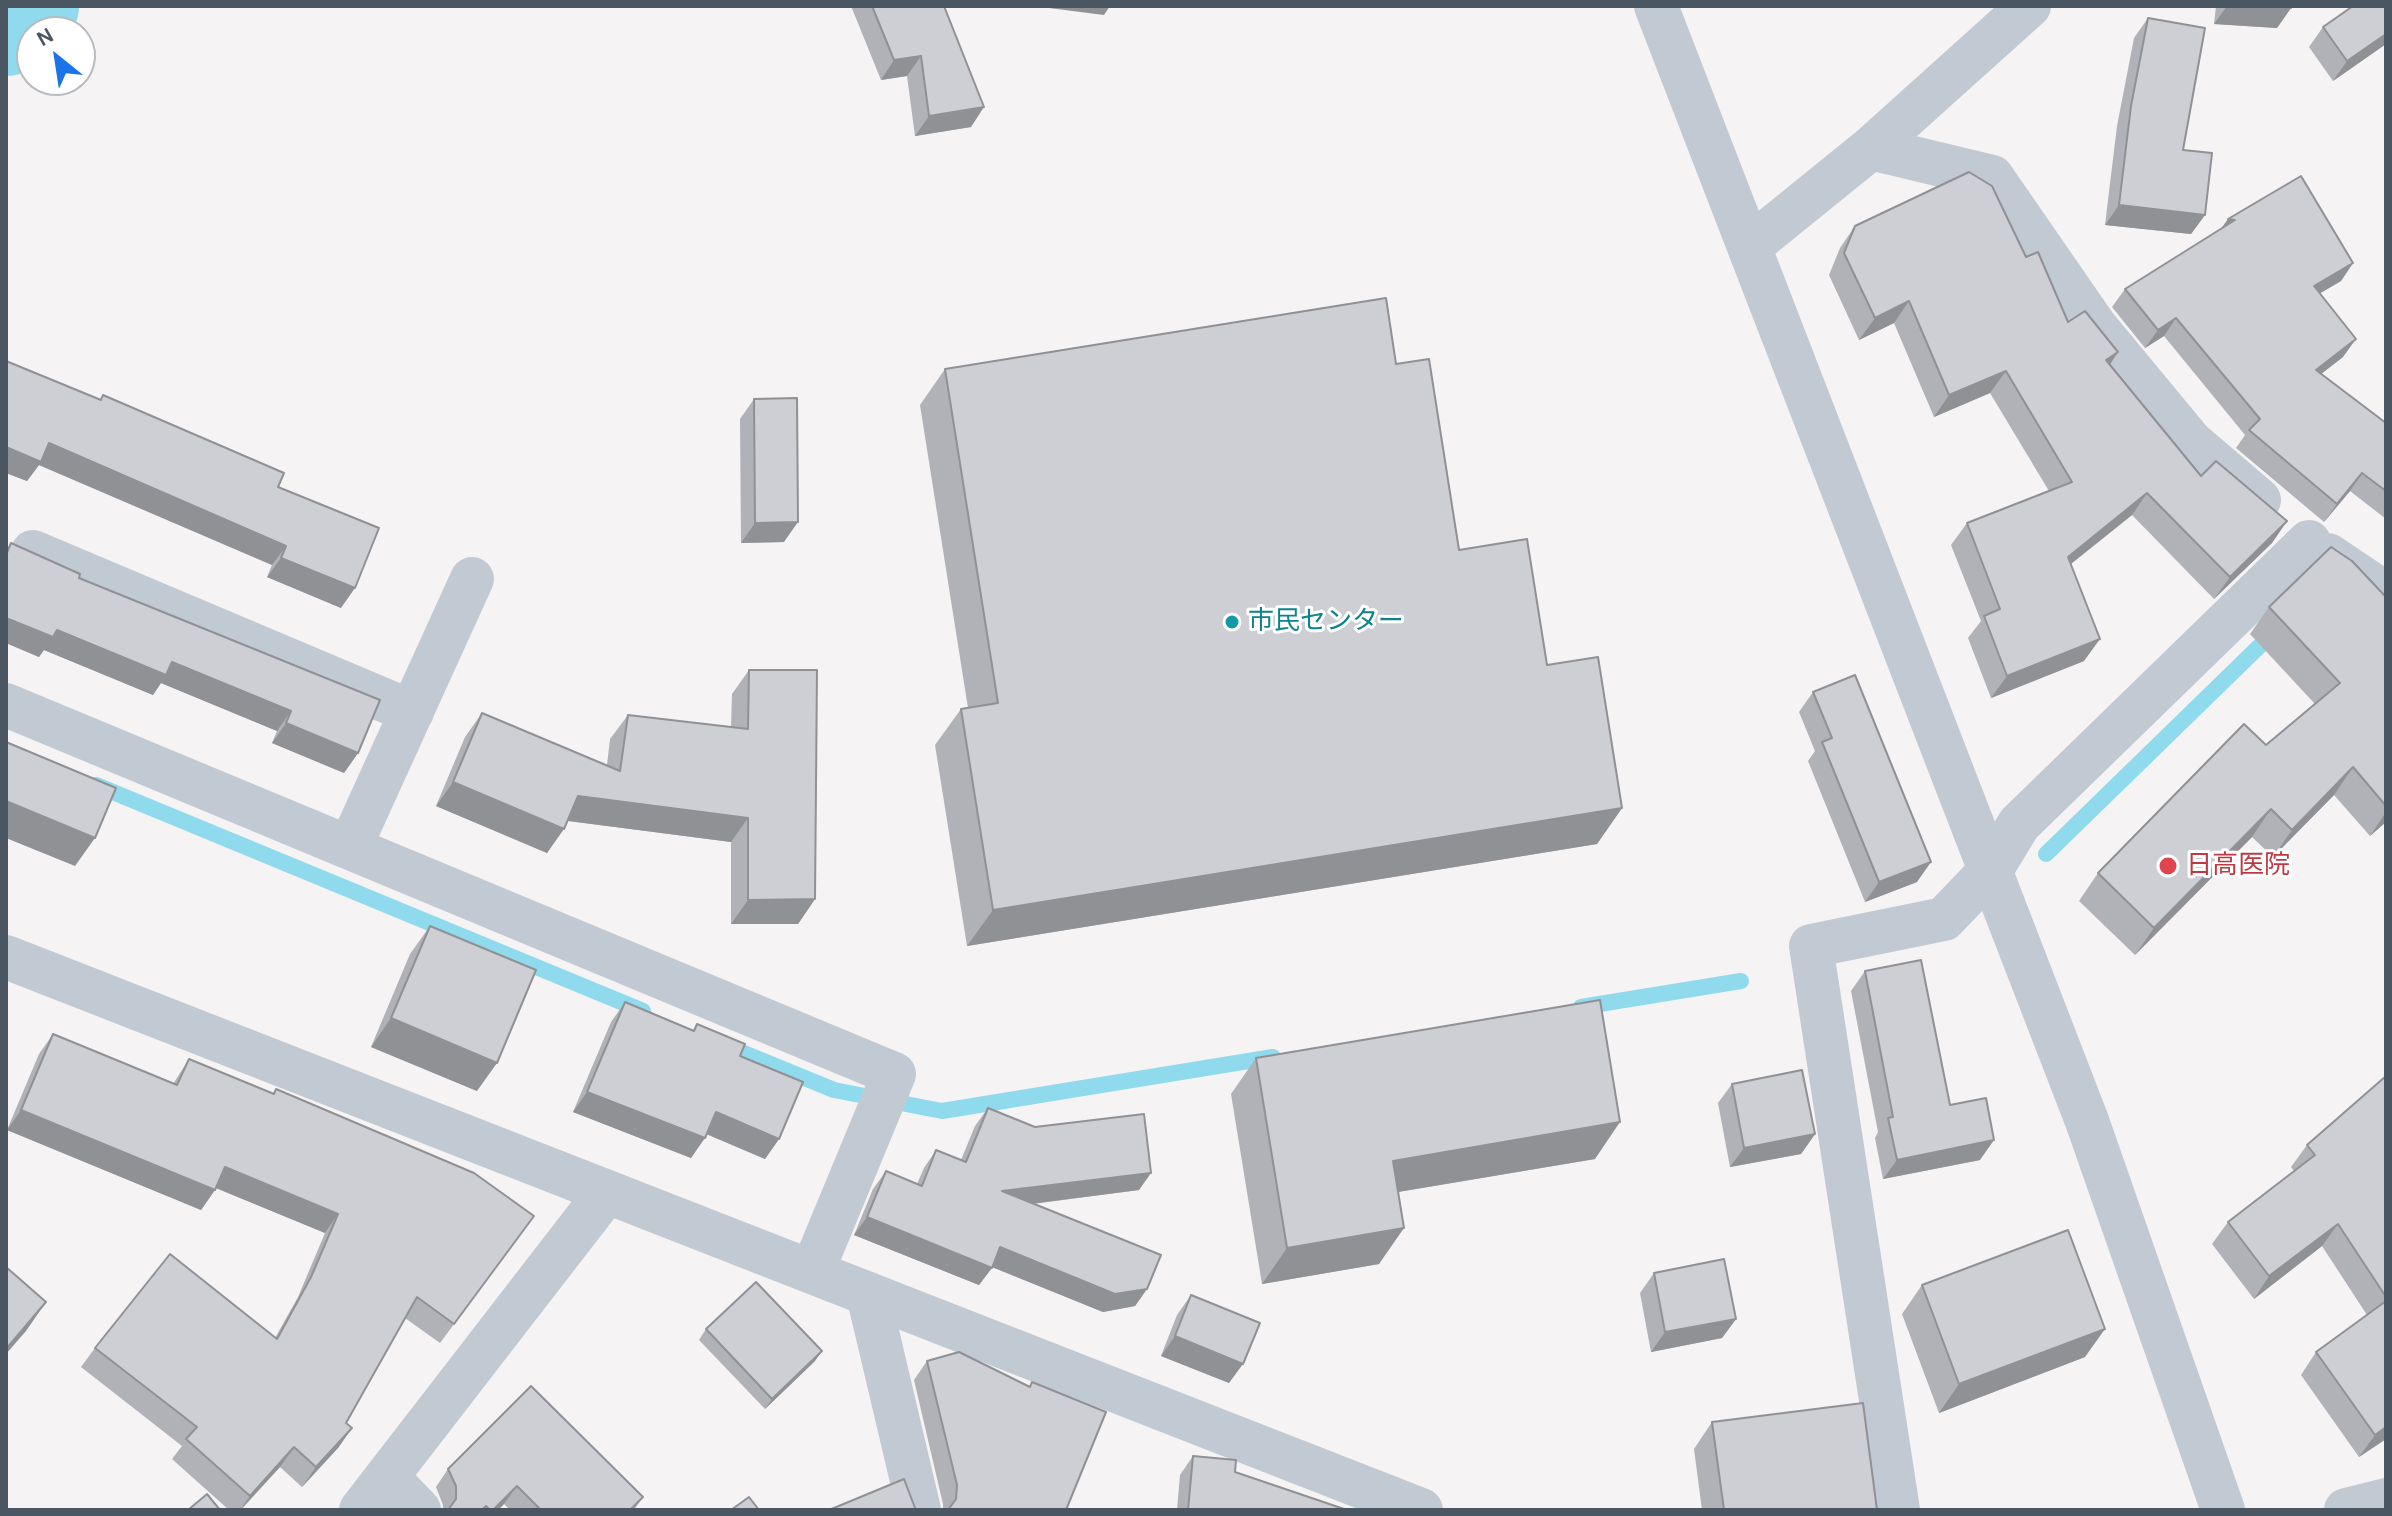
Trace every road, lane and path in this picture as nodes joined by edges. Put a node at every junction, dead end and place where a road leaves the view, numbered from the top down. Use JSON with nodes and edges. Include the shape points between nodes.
{"nodes":[{"id":1,"x":1656,"y":6,"type":"edge"},
{"id":2,"x":2029,"y":6,"type":"edge"},
{"id":3,"x":1871,"y":148,"type":"junction"},
{"id":4,"x":1750,"y":246,"type":"junction"},
{"id":5,"x":2309,"y":542,"type":"junction"},
{"id":6,"x":33,"y":552,"type":"edge"},
{"id":7,"x":472,"y":579,"type":"dead end"},
{"id":8,"x":2386,"y":594,"type":"edge"},
{"id":9,"x":6,"y":705,"type":"edge"},
{"id":10,"x":412,"y":712,"type":"junction"},
{"id":11,"x":350,"y":847,"type":"junction"},
{"id":12,"x":1991,"y":870,"type":"junction"},
{"id":13,"x":6,"y":957,"type":"edge"},
{"id":14,"x":606,"y":1193,"type":"junction"},
{"id":15,"x":812,"y":1272,"type":"junction"},
{"id":16,"x":868,"y":1294,"type":"junction"},
{"id":17,"x":374,"y":1494,"type":"edge"},
{"id":18,"x":2386,"y":1500,"type":"edge"},
{"id":19,"x":419,"y":1510,"type":"edge"},
{"id":20,"x":919,"y":1510,"type":"edge"},
{"id":21,"x":1421,"y":1510,"type":"edge"},
{"id":22,"x":1898,"y":1510,"type":"edge"},
{"id":23,"x":2223,"y":1510,"type":"edge"},
{"id":24,"x":2346,"y":1510,"type":"edge"}],
"edges":[{"from":1,"to":4,"type":"street"},
{"from":2,"to":3,"type":"street"},
{"from":3,"to":4,"type":"street"},
{"from":3,"to":5,"type":"street","via":[[1992,177],[2095,326],[2191,442]]},
{"from":4,"to":12,"type":"street"},
{"from":5,"to":8,"type":"street"},
{"from":5,"to":12,"type":"street","via":[[2019,824]]},
{"from":6,"to":10,"type":"street"},
{"from":7,"to":10,"type":"street"},
{"from":9,"to":11,"type":"street"},
{"from":10,"to":11,"type":"street"},
{"from":11,"to":15,"type":"street","via":[[894,1074]]},
{"from":12,"to":22,"type":"street","via":[[1944,919],[1811,946]]},
{"from":12,"to":23,"type":"street","via":[[2087,1121]]},
{"from":13,"to":14,"type":"street"},
{"from":14,"to":15,"type":"street"},
{"from":14,"to":17,"type":"street"},
{"from":15,"to":16,"type":"street"},
{"from":16,"to":20,"type":"street"},
{"from":16,"to":21,"type":"street"},
{"from":17,"to":19,"type":"street"},
{"from":18,"to":24,"type":"street"}]}
